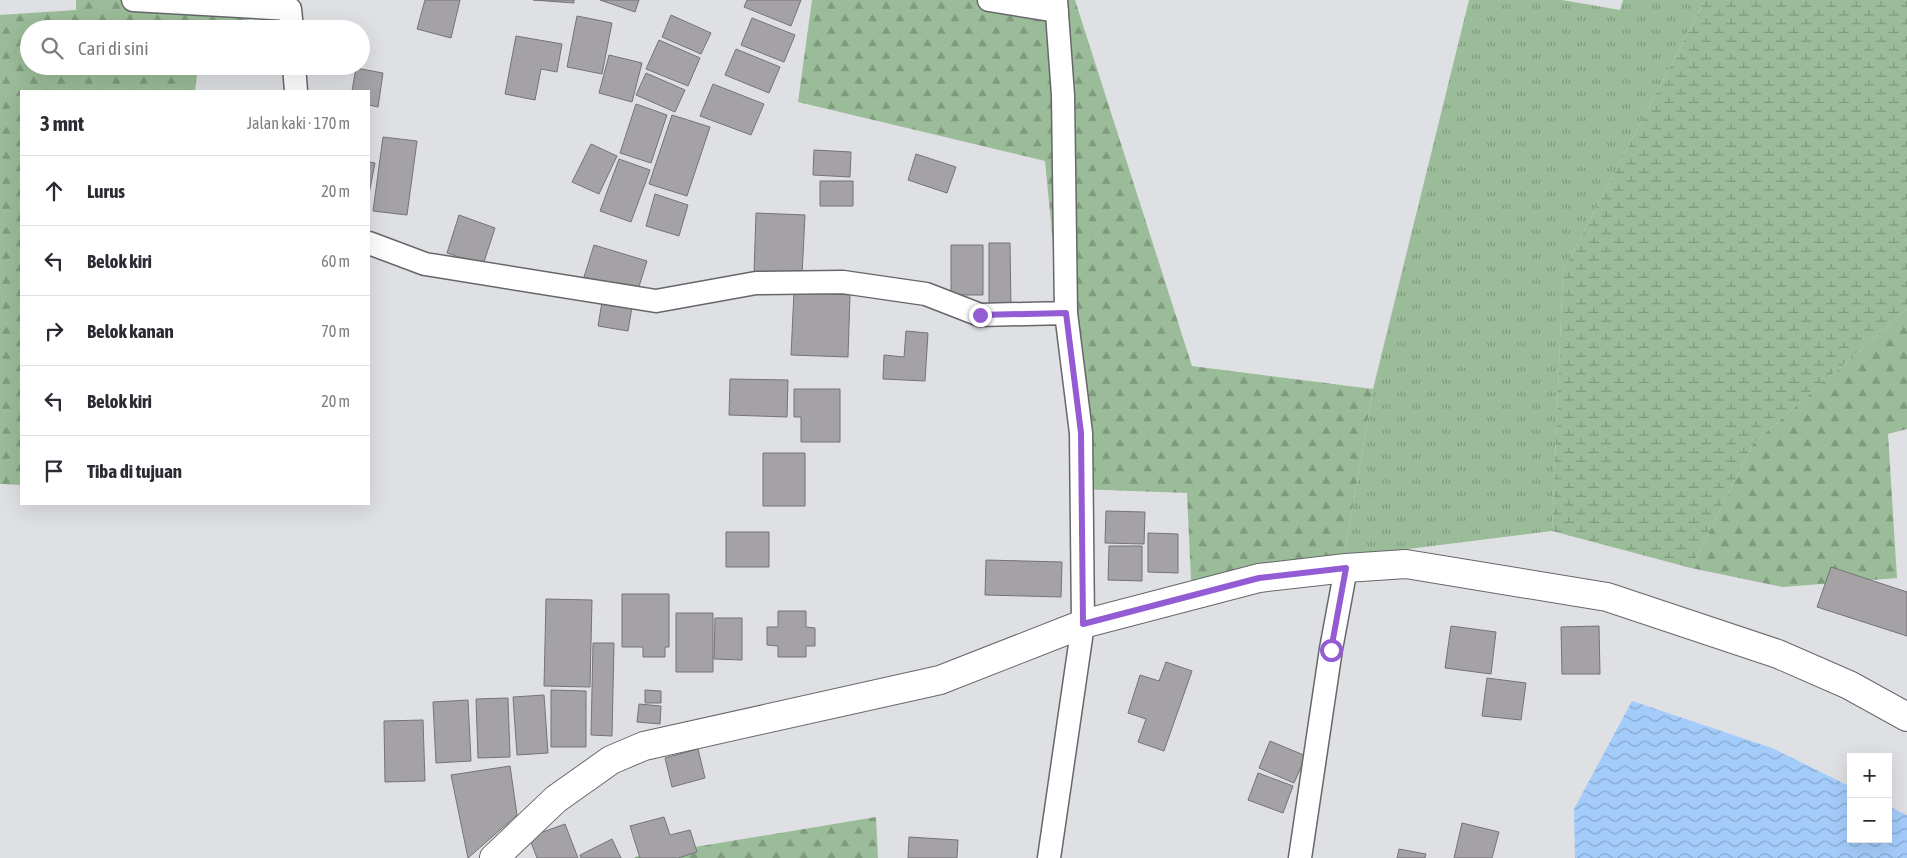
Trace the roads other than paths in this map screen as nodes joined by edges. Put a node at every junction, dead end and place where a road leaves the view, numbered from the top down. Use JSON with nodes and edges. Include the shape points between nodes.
{"nodes":[{"id":1,"x":133,"y":0,"type":"edge"},
{"id":2,"x":989,"y":0,"type":"edge"},
{"id":3,"x":1056,"y":6,"type":"edge"},
{"id":4,"x":291,"y":20,"type":"edge"},
{"id":5,"x":295,"y":75,"type":"edge"},
{"id":6,"x":296,"y":90,"type":"edge"},
{"id":7,"x":370,"y":243,"type":"edge"},
{"id":8,"x":1066,"y":313,"type":"junction"},
{"id":9,"x":1346,"y":568,"type":"junction"},
{"id":10,"x":1083,"y":624,"type":"junction"},
{"id":11,"x":1907,"y":717,"type":"edge"},
{"id":12,"x":494,"y":858,"type":"edge"},
{"id":13,"x":1049,"y":858,"type":"edge"},
{"id":14,"x":1300,"y":858,"type":"edge"}],
"edges":[{"from":1,"to":4,"type":"street","via":[[290,8]]},
{"from":2,"to":3,"type":"street"},
{"from":3,"to":8,"type":"street","via":[[1063,95]]},
{"from":5,"to":6,"type":"street"},
{"from":7,"to":8,"type":"street","via":[[425,264],[656,301],[756,283],[843,282],[926,294],[980,315]]},
{"from":8,"to":10,"type":"street","via":[[1081,433]]},
{"from":9,"to":10,"type":"street","via":[[1259,578]]},
{"from":9,"to":11,"type":"street","via":[[1406,564],[1607,597],[1778,654],[1849,685]]},
{"from":9,"to":14,"type":"street"},
{"from":10,"to":12,"type":"street","via":[[940,680],[644,746],[611,760],[556,799]]},
{"from":10,"to":13,"type":"street"}]}
